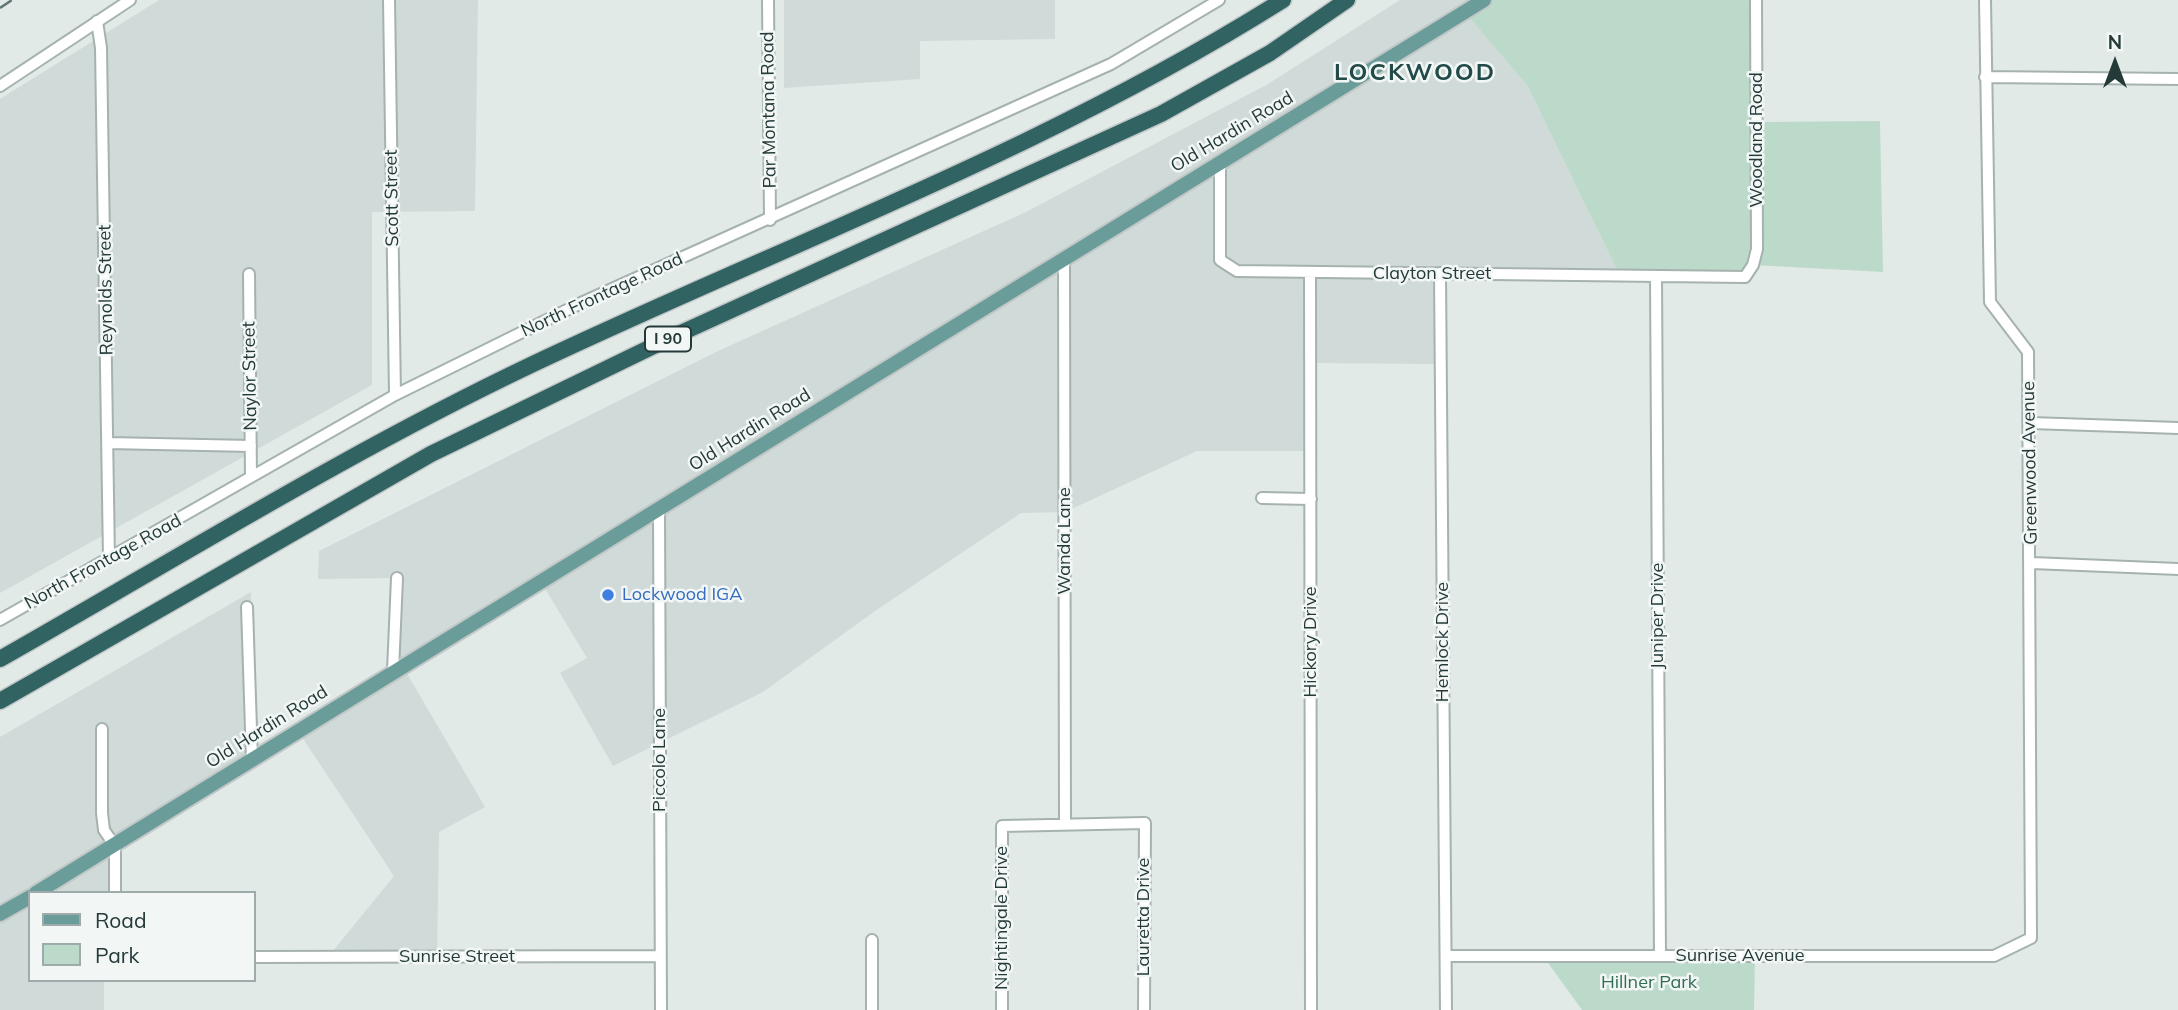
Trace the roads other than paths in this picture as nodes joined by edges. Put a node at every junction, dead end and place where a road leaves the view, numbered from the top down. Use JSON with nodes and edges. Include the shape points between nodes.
{"nodes":[{"id":1,"x":130,"y":0,"type":"edge"},
{"id":2,"x":389,"y":0,"type":"edge"},
{"id":3,"x":768,"y":0,"type":"edge"},
{"id":4,"x":1219,"y":0,"type":"edge"},
{"id":5,"x":1283,"y":0,"type":"edge"},
{"id":6,"x":1347,"y":0,"type":"edge"},
{"id":7,"x":1485,"y":0,"type":"edge"},
{"id":8,"x":1756,"y":0,"type":"edge"},
{"id":9,"x":1985,"y":0,"type":"edge"},
{"id":10,"x":97,"y":21,"type":"junction"},
{"id":11,"x":1985,"y":78,"type":"junction"},
{"id":12,"x":2178,"y":79,"type":"edge"},
{"id":13,"x":0,"y":86,"type":"edge"},
{"id":14,"x":1220,"y":162,"type":"junction"},
{"id":15,"x":770,"y":220,"type":"junction"},
{"id":16,"x":1064,"y":258,"type":"junction"},
{"id":17,"x":1311,"y":273,"type":"junction"},
{"id":18,"x":1440,"y":273,"type":"junction"},
{"id":19,"x":249,"y":274,"type":"dead end"},
{"id":20,"x":1656,"y":276,"type":"junction"},
{"id":21,"x":1745,"y":277,"type":"joint"},
{"id":22,"x":395,"y":395,"type":"junction"},
{"id":23,"x":2031,"y":423,"type":"junction"},
{"id":24,"x":2178,"y":428,"type":"edge"},
{"id":25,"x":108,"y":443,"type":"junction"},
{"id":26,"x":251,"y":446,"type":"junction"},
{"id":27,"x":251,"y":477,"type":"junction"},
{"id":28,"x":1262,"y":498,"type":"dead end"},
{"id":29,"x":1311,"y":499,"type":"junction"},
{"id":30,"x":659,"y":510,"type":"junction"},
{"id":31,"x":109,"y":560,"type":"junction"},
{"id":32,"x":2032,"y":563,"type":"junction"},
{"id":33,"x":2178,"y":569,"type":"edge"},
{"id":34,"x":397,"y":578,"type":"dead end"},
{"id":35,"x":247,"y":607,"type":"dead end"},
{"id":36,"x":0,"y":620,"type":"edge"},
{"id":37,"x":0,"y":659,"type":"edge"},
{"id":38,"x":393,"y":671,"type":"junction"},
{"id":39,"x":0,"y":701,"type":"edge"},
{"id":40,"x":102,"y":729,"type":"dead end"},
{"id":41,"x":252,"y":760,"type":"junction"},
{"id":42,"x":1065,"y":824,"type":"junction"},
{"id":43,"x":115,"y":846,"type":"junction"},
{"id":44,"x":39,"y":891,"type":"edge"},
{"id":45,"x":115,"y":891,"type":"edge"},
{"id":46,"x":28,"y":898,"type":"edge"},
{"id":47,"x":0,"y":914,"type":"edge"},
{"id":48,"x":2031,"y":938,"type":"joint"},
{"id":49,"x":872,"y":940,"type":"dead end"},
{"id":50,"x":1660,"y":956,"type":"junction"},
{"id":51,"x":256,"y":957,"type":"edge"},
{"id":52,"x":660,"y":957,"type":"junction"},
{"id":53,"x":1446,"y":957,"type":"junction"},
{"id":54,"x":661,"y":1010,"type":"edge"},
{"id":55,"x":872,"y":1010,"type":"edge"},
{"id":56,"x":1002,"y":1010,"type":"edge"},
{"id":57,"x":1144,"y":1010,"type":"edge"},
{"id":58,"x":1311,"y":1010,"type":"edge"},
{"id":59,"x":1446,"y":1010,"type":"edge"}],
"edges":[{"from":1,"to":10,"type":"street"},
{"from":2,"to":22,"type":"street","name":"Scott Street"},
{"from":3,"to":15,"type":"street","name":"Par Montana Road"},
{"from":4,"to":15,"type":"street","name":"North Frontage Road","via":[[1111,64]]},
{"from":5,"to":37,"type":"highway","number":"I 90","via":[[1147,80],[1034,138],[761,259],[451,406]]},
{"from":6,"to":39,"type":"highway","number":"I 90","via":[[1270,53],[1161,114],[670,338],[430,454]]},
{"from":7,"to":14,"type":"main road","name":"Old Hardin Road"},
{"from":8,"to":21,"type":"street","name":"Woodland Road","via":[[1757,249]]},
{"from":9,"to":11,"type":"street","name":"Greenwood Avenue"},
{"from":10,"to":13,"type":"street"},
{"from":10,"to":25,"type":"street","name":"Reynolds Street"},
{"from":11,"to":12,"type":"street"},
{"from":11,"to":23,"type":"street","name":"Greenwood Avenue","via":[[1990,302],[2028,352]]},
{"from":14,"to":16,"type":"main road","name":"Old Hardin Road"},
{"from":14,"to":17,"type":"street","name":"Clayton Street","via":[[1220,260],[1237,271]]},
{"from":15,"to":22,"type":"street","name":"North Frontage Road","via":[[580,303]]},
{"from":16,"to":30,"type":"main road","name":"Old Hardin Road"},
{"from":16,"to":42,"type":"street","name":"Wanda Lane"},
{"from":17,"to":18,"type":"street","name":"Clayton Street"},
{"from":17,"to":29,"type":"street","name":"Hickory Drive"},
{"from":18,"to":20,"type":"street","name":"Clayton Street"},
{"from":18,"to":53,"type":"street","name":"Hemlock Drive"},
{"from":19,"to":26,"type":"street","name":"Naylor Street"},
{"from":20,"to":21,"type":"street","name":"Clayton Street"},
{"from":20,"to":50,"type":"street","name":"Juniper Drive"},
{"from":22,"to":27,"type":"street","name":"North Frontage Road"},
{"from":23,"to":24,"type":"street"},
{"from":23,"to":32,"type":"street","name":"Greenwood Avenue"},
{"from":25,"to":26,"type":"street"},
{"from":25,"to":31,"type":"street","name":"Reynolds Street"},
{"from":26,"to":27,"type":"street","name":"Naylor Street"},
{"from":27,"to":31,"type":"street","name":"North Frontage Road"},
{"from":28,"to":29,"type":"street"},
{"from":29,"to":58,"type":"street","name":"Hickory Drive"},
{"from":30,"to":38,"type":"main road","name":"Old Hardin Road"},
{"from":30,"to":52,"type":"street","name":"Piccolo Lane"},
{"from":31,"to":36,"type":"street","name":"North Frontage Road"},
{"from":32,"to":33,"type":"street"},
{"from":32,"to":48,"type":"street","name":"Greenwood Avenue"},
{"from":34,"to":38,"type":"street"},
{"from":35,"to":41,"type":"street"},
{"from":38,"to":41,"type":"main road","name":"Old Hardin Road"},
{"from":40,"to":43,"type":"street","via":[[102,813],[104,830]]},
{"from":41,"to":43,"type":"main road","name":"Old Hardin Road"},
{"from":42,"to":56,"type":"street","name":"Nightingale Drive","via":[[1002,826]]},
{"from":42,"to":57,"type":"street","name":"Lauretta Drive","via":[[1145,824]]},
{"from":43,"to":44,"type":"main road","name":"Old Hardin Road"},
{"from":43,"to":45,"type":"street"},
{"from":46,"to":47,"type":"main road"},
{"from":48,"to":50,"type":"street","name":"Sunrise Avenue","via":[[1994,957]]},
{"from":49,"to":55,"type":"street"},
{"from":50,"to":53,"type":"street","name":"Sunrise Avenue"},
{"from":51,"to":52,"type":"street","name":"Sunrise Street"},
{"from":52,"to":54,"type":"street","name":"Piccolo Lane"},
{"from":53,"to":59,"type":"street","name":"Hemlock Drive"}]}
